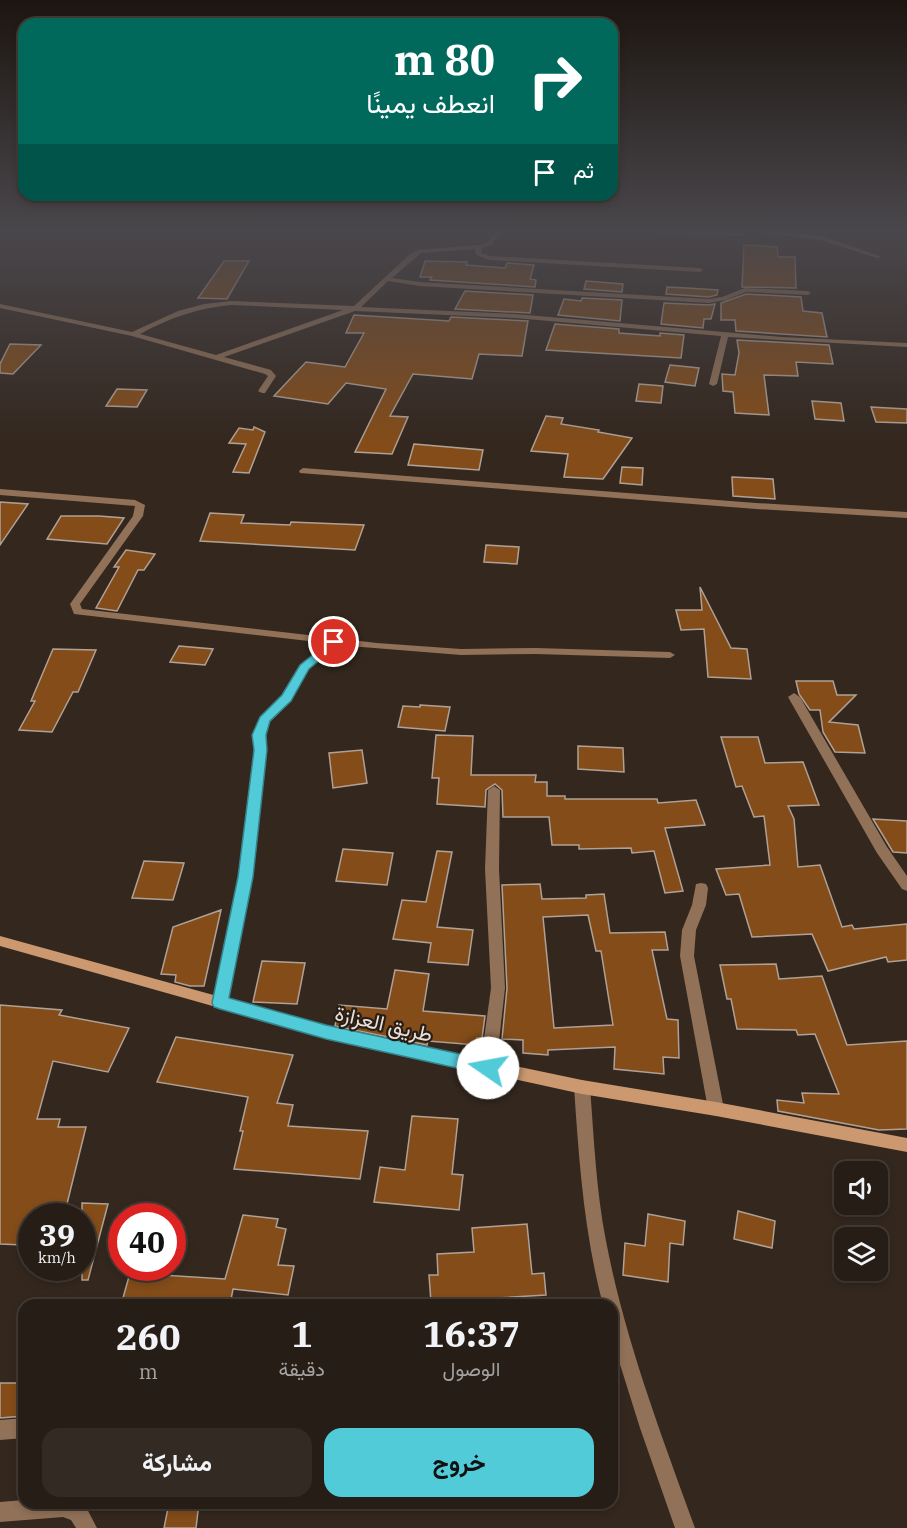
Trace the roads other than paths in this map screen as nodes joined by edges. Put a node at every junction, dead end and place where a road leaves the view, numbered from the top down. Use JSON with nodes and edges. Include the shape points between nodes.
{"nodes":[{"id":1,"x":364,"y":300,"type":"edge"},
{"id":2,"x":697,"y":300,"type":"edge"},
{"id":3,"x":714,"y":300,"type":"edge"},
{"id":4,"x":0,"y":306,"type":"edge"},
{"id":5,"x":356,"y":308,"type":"junction"},
{"id":6,"x":133,"y":334,"type":"junction"},
{"id":7,"x":725,"y":334,"type":"junction"},
{"id":8,"x":907,"y":345,"type":"edge"},
{"id":9,"x":219,"y":357,"type":"junction"},
{"id":10,"x":713,"y":384,"type":"dead end"},
{"id":11,"x":262,"y":391,"type":"dead end"},
{"id":12,"x":303,"y":471,"type":"dead end"},
{"id":13,"x":0,"y":492,"type":"edge"},
{"id":14,"x":907,"y":515,"type":"edge"},
{"id":15,"x":334,"y":642,"type":"junction"},
{"id":16,"x":670,"y":655,"type":"dead end"},
{"id":17,"x":794,"y":697,"type":"dead end"},
{"id":18,"x":494,"y":790,"type":"dead end"},
{"id":19,"x":907,"y":886,"type":"edge"},
{"id":20,"x":700,"y":888,"type":"dead end"},
{"id":21,"x":0,"y":941,"type":"edge"},
{"id":22,"x":220,"y":1003,"type":"junction"},
{"id":23,"x":488,"y":1068,"type":"junction"},
{"id":24,"x":582,"y":1087,"type":"junction"},
{"id":25,"x":716,"y":1109,"type":"junction"},
{"id":26,"x":907,"y":1145,"type":"edge"},
{"id":27,"x":612,"y":1299,"type":"edge"},
{"id":28,"x":618,"y":1322,"type":"edge"},
{"id":29,"x":18,"y":1429,"type":"edge"},
{"id":30,"x":0,"y":1431,"type":"edge"},
{"id":31,"x":38,"y":1509,"type":"edge"},
{"id":32,"x":69,"y":1509,"type":"edge"},
{"id":33,"x":0,"y":1512,"type":"edge"},
{"id":34,"x":87,"y":1528,"type":"edge"},
{"id":35,"x":685,"y":1528,"type":"edge"}],
"edges":[{"from":1,"to":5,"type":"street"},
{"from":2,"to":3,"type":"street"},
{"from":4,"to":6,"type":"street"},
{"from":5,"to":6,"type":"street","via":[[208,304],[185,309]]},
{"from":5,"to":7,"type":"street","via":[[515,316]]},
{"from":5,"to":9,"type":"street"},
{"from":6,"to":9,"type":"street"},
{"from":7,"to":8,"type":"street"},
{"from":7,"to":10,"type":"street"},
{"from":9,"to":11,"type":"street","via":[[268,372],[272,376]]},
{"from":12,"to":14,"type":"street","via":[[776,509]]},
{"from":13,"to":15,"type":"street","via":[[140,505],[138,516],[75,604],[78,612]]},
{"from":15,"to":16,"type":"street","via":[[461,652]]},
{"from":15,"to":22,"type":"street","via":[[304,667],[287,698],[264,720],[259,735],[245,877]]},
{"from":17,"to":19,"type":"street"},
{"from":18,"to":23,"type":"street","via":[[492,868],[498,988]]},
{"from":20,"to":25,"type":"street","via":[[687,956]]},
{"from":21,"to":22,"type":"street","name":"طريق العزازة"},
{"from":22,"to":23,"type":"street","name":"طريق العزازة","via":[[326,1032]]},
{"from":23,"to":24,"type":"street","name":"طريق العزازة"},
{"from":24,"to":25,"type":"street","name":"طريق العزازة"},
{"from":24,"to":27,"type":"street","via":[[601,1259]]},
{"from":25,"to":26,"type":"street","name":"طريق العزازة"},
{"from":28,"to":35,"type":"street","via":[[635,1386]]},
{"from":29,"to":30,"type":"street"},
{"from":31,"to":33,"type":"street"},
{"from":32,"to":34,"type":"street","via":[[78,1512]]}]}
